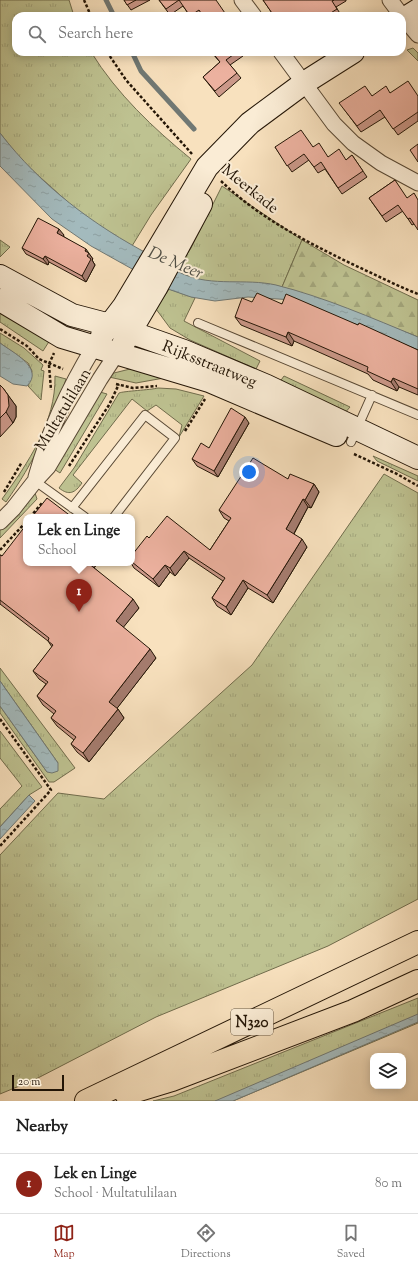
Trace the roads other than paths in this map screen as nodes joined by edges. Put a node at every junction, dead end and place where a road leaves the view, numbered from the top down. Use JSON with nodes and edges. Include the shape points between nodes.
{"nodes":[{"id":1,"x":242,"y":0,"type":"edge"},
{"id":2,"x":390,"y":0,"type":"edge"},
{"id":3,"x":251,"y":12,"type":"edge"},
{"id":4,"x":400,"y":12,"type":"edge"},
{"id":5,"x":284,"y":56,"type":"edge"},
{"id":6,"x":348,"y":56,"type":"edge"},
{"id":7,"x":360,"y":56,"type":"edge"},
{"id":8,"x":308,"y":87,"type":"junction"},
{"id":9,"x":418,"y":183,"type":"edge"},
{"id":10,"x":0,"y":276,"type":"edge"},
{"id":11,"x":147,"y":285,"type":"junction"},
{"id":12,"x":0,"y":300,"type":"edge"},
{"id":13,"x":198,"y":323,"type":"dead end"},
{"id":14,"x":110,"y":325,"type":"junction"},
{"id":15,"x":131,"y":332,"type":"junction"},
{"id":16,"x":94,"y":347,"type":"junction"},
{"id":17,"x":117,"y":353,"type":"junction"},
{"id":18,"x":372,"y":395,"type":"junction"},
{"id":19,"x":418,"y":415,"type":"edge"},
{"id":20,"x":354,"y":435,"type":"junction"},
{"id":21,"x":418,"y":458,"type":"edge"},
{"id":22,"x":418,"y":470,"type":"edge"},
{"id":23,"x":34,"y":481,"type":"junction"},
{"id":24,"x":72,"y":508,"type":"junction"},
{"id":25,"x":81,"y":514,"type":"edge"},
{"id":26,"x":116,"y":514,"type":"edge"},
{"id":27,"x":0,"y":522,"type":"edge"},
{"id":28,"x":418,"y":942,"type":"edge"},
{"id":29,"x":418,"y":981,"type":"edge"},
{"id":30,"x":86,"y":1101,"type":"edge"},
{"id":31,"x":104,"y":1101,"type":"edge"}],
"edges":[{"from":1,"to":3,"type":"street"},
{"from":2,"to":4,"type":"street"},
{"from":5,"to":8,"type":"street"},
{"from":6,"to":8,"type":"street"},
{"from":7,"to":8,"type":"street"},
{"from":8,"to":9,"type":"street","via":[[334,124],[353,143],[381,163]]},
{"from":8,"to":11,"type":"street","via":[[250,123],[212,172]]},
{"from":10,"to":14,"type":"street","name":"Rijksstraatweg","via":[[72,315]]},
{"from":11,"to":14,"type":"street"},
{"from":11,"to":15,"type":"street"},
{"from":12,"to":16,"type":"street","name":"Rijksstraatweg","via":[[49,330]]},
{"from":13,"to":18,"type":"lane"},
{"from":14,"to":15,"type":"street","name":"Rijksstraatweg"},
{"from":14,"to":16,"type":"street"},
{"from":15,"to":17,"type":"street"},
{"from":15,"to":20,"type":"street","name":"Rijksstraatweg","via":[[267,386]]},
{"from":16,"to":17,"type":"street","name":"Rijksstraatweg"},
{"from":16,"to":23,"type":"street","name":"Multatulilaan","via":[[78,373],[46,441]]},
{"from":17,"to":20,"type":"street","name":"Rijksstraatweg","via":[[209,381]]},
{"from":17,"to":23,"type":"street","name":"Multatulilaan","via":[[48,467]]},
{"from":18,"to":19,"type":"lane"},
{"from":18,"to":20,"type":"lane"},
{"from":20,"to":21,"type":"street","name":"Rijksstraatweg"},
{"from":20,"to":22,"type":"street","name":"Rijksstraatweg"},
{"from":23,"to":24,"type":"lane"},
{"from":23,"to":27,"type":"street","name":"Multatulilaan"},
{"from":24,"to":25,"type":"lane"},
{"from":24,"to":26,"type":"lane","via":[[145,415],[176,438]]},
{"from":28,"to":30,"type":"main road","number":"N320"},
{"from":29,"to":31,"type":"main road","number":"N320","via":[[346,1014],[172,1080]]}]}
